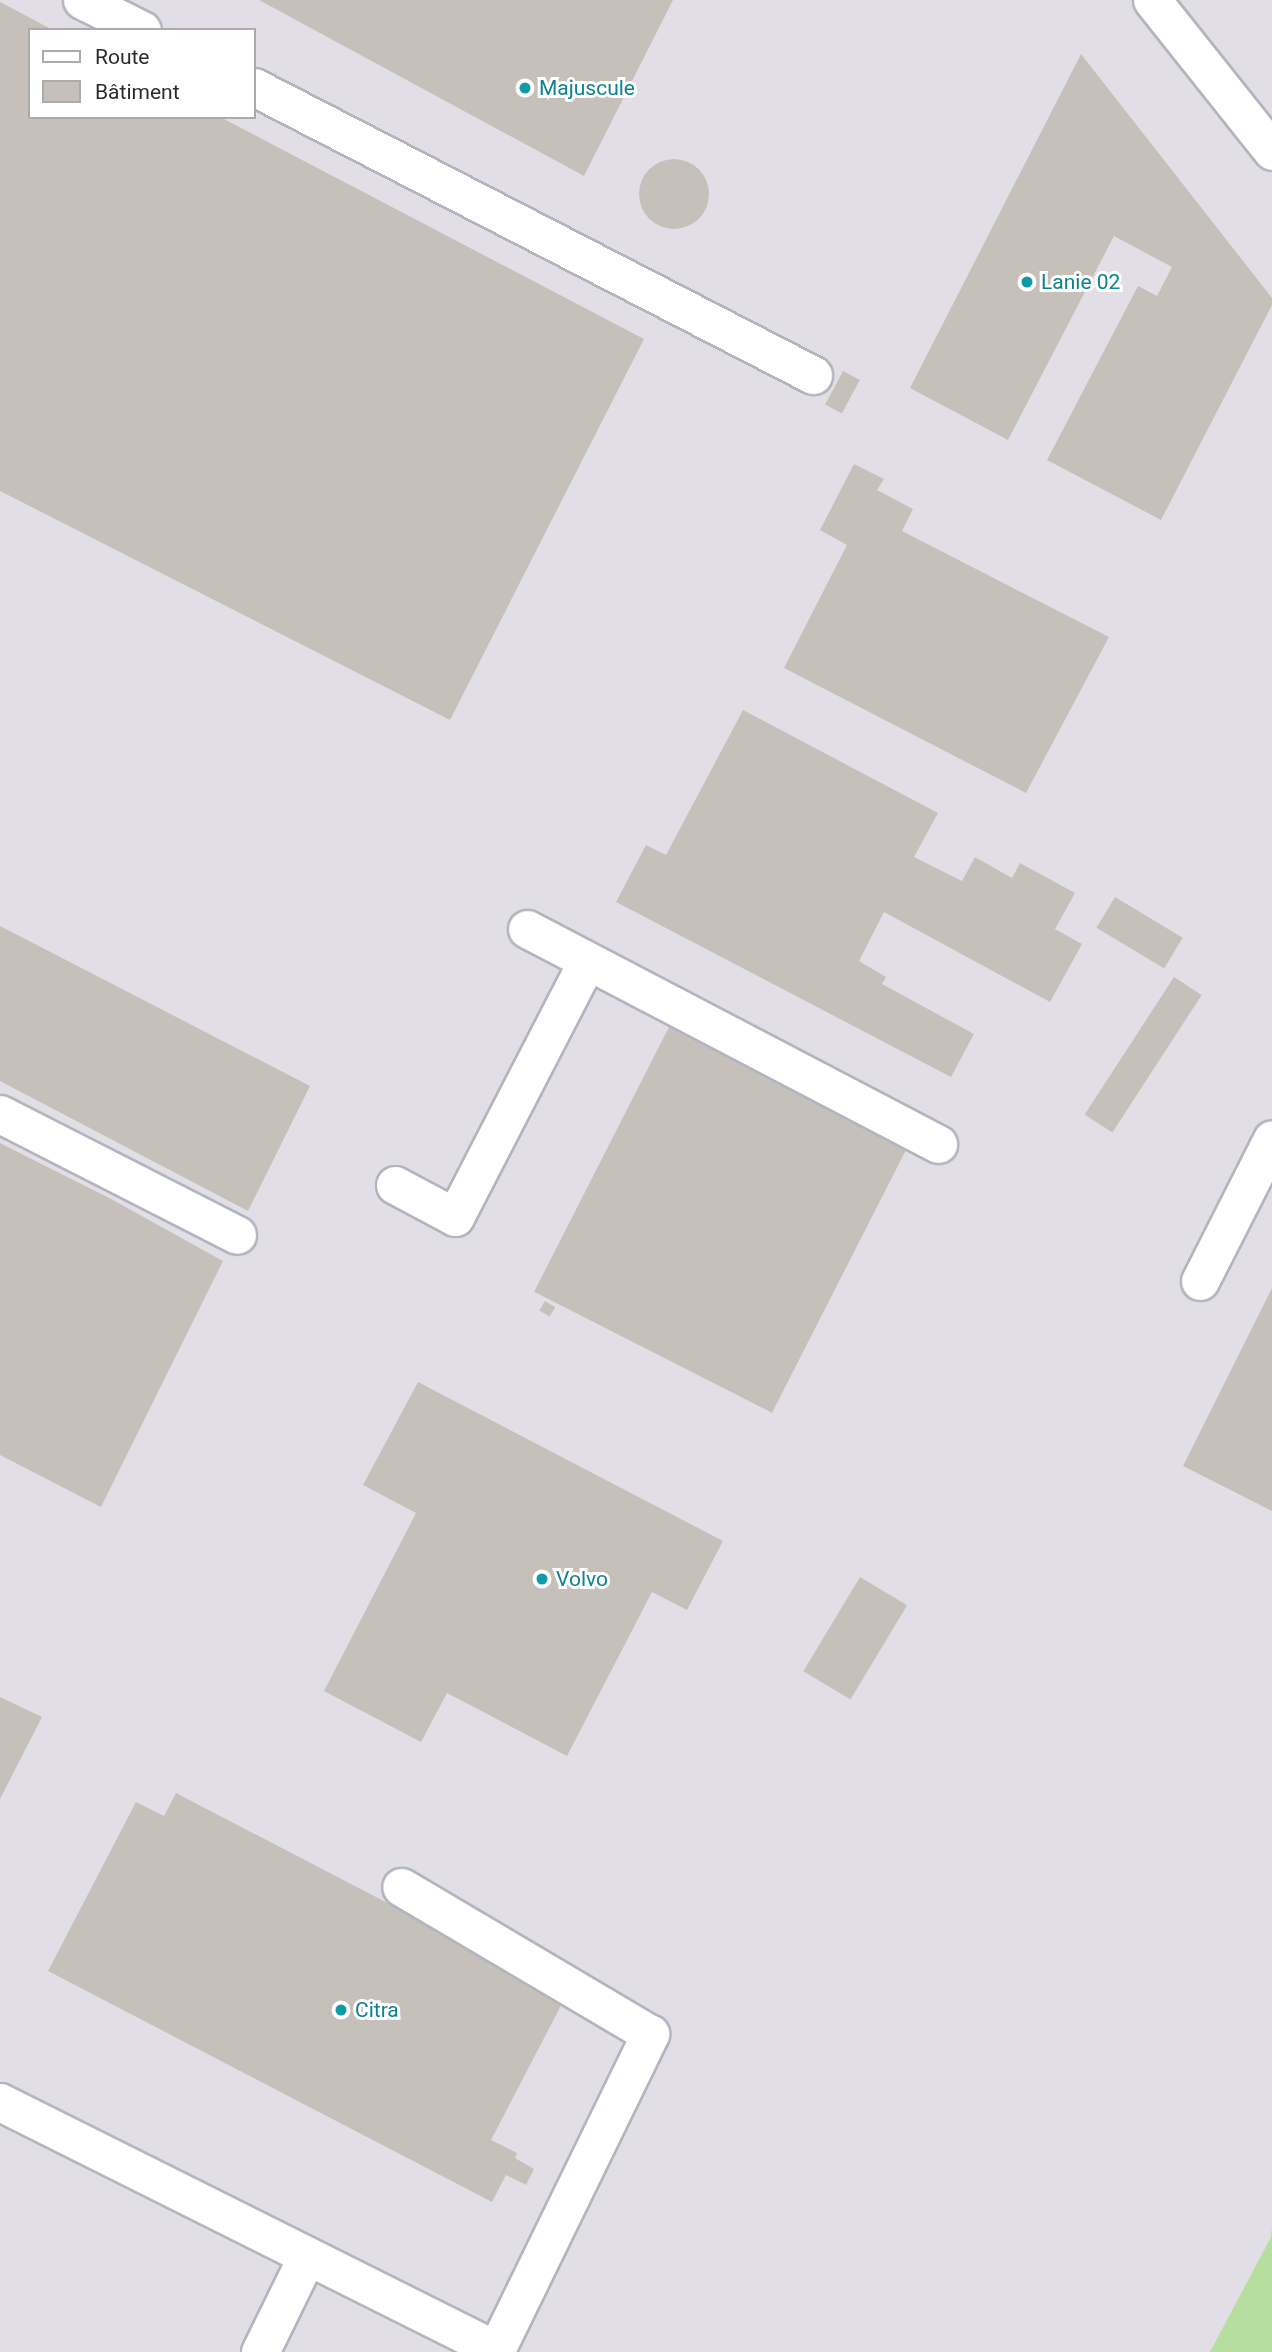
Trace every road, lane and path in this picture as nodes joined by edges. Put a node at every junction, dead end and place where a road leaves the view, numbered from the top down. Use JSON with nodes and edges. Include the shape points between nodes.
{"nodes":[{"id":1,"x":82,"y":0,"type":"edge"},
{"id":2,"x":1152,"y":0,"type":"edge"},
{"id":3,"x":138,"y":28,"type":"edge"},
{"id":4,"x":256,"y":89,"type":"edge"},
{"id":5,"x":1272,"y":151,"type":"edge"},
{"id":6,"x":813,"y":375,"type":"dead end"},
{"id":7,"x":527,"y":929,"type":"dead end"},
{"id":8,"x":587,"y":961,"type":"junction"},
{"id":9,"x":0,"y":1114,"type":"edge"},
{"id":10,"x":1272,"y":1139,"type":"edge"},
{"id":11,"x":939,"y":1144,"type":"dead end"},
{"id":12,"x":395,"y":1185,"type":"dead end"},
{"id":13,"x":237,"y":1236,"type":"dead end"},
{"id":14,"x":1200,"y":1281,"type":"dead end"},
{"id":15,"x":401,"y":1887,"type":"dead end"},
{"id":16,"x":0,"y":2102,"type":"edge"},
{"id":17,"x":307,"y":2256,"type":"junction"},
{"id":18,"x":260,"y":2352,"type":"edge"}],
"edges":[{"from":1,"to":3,"type":"street"},
{"from":2,"to":5,"type":"street"},
{"from":4,"to":6,"type":"street"},
{"from":7,"to":8,"type":"street"},
{"from":8,"to":11,"type":"street"},
{"from":8,"to":12,"type":"street","via":[[455,1217]]},
{"from":9,"to":13,"type":"street"},
{"from":10,"to":14,"type":"street"},
{"from":15,"to":17,"type":"street","via":[[650,2034],[496,2350]]},
{"from":16,"to":17,"type":"street"},
{"from":17,"to":18,"type":"street"}]}
